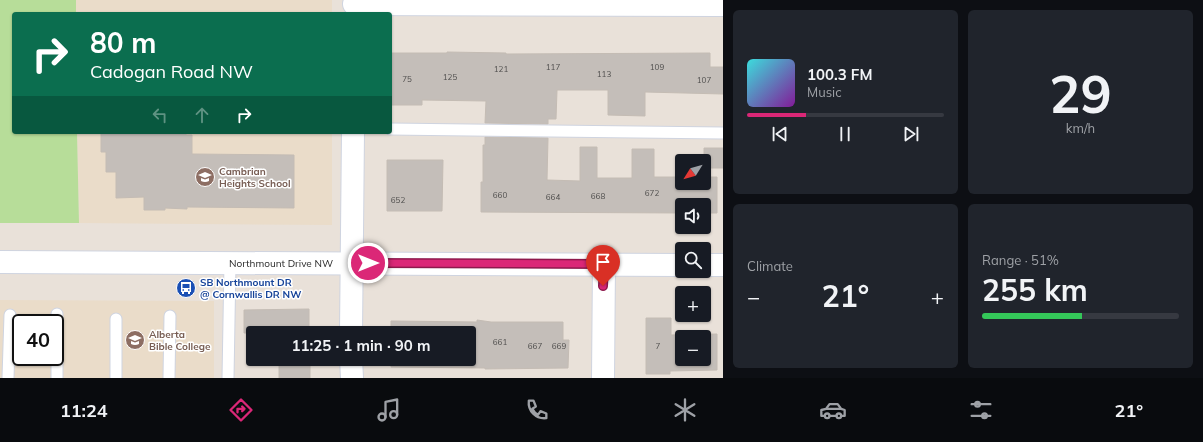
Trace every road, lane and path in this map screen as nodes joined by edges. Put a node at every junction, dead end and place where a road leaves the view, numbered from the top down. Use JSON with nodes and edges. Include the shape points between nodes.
{"nodes":[{"id":1,"x":723,"y":5,"type":"edge"},
{"id":2,"x":354,"y":6,"type":"edge"},
{"id":3,"x":392,"y":129,"type":"edge"},
{"id":4,"x":723,"y":133,"type":"edge"},
{"id":5,"x":353,"y":134,"type":"edge"},
{"id":6,"x":0,"y":262,"type":"edge"},
{"id":7,"x":230,"y":263,"type":"junction"},
{"id":8,"x":352,"y":263,"type":"junction"},
{"id":9,"x":604,"y":264,"type":"junction"},
{"id":10,"x":675,"y":265,"type":"edge"},
{"id":11,"x":711,"y":265,"type":"edge"},
{"id":12,"x":723,"y":265,"type":"edge"},
{"id":13,"x":10,"y":315,"type":"dead end"},
{"id":14,"x":170,"y":316,"type":"dead end"},
{"id":15,"x":116,"y":319,"type":"dead end"},
{"id":16,"x":351,"y":326,"type":"edge"},
{"id":17,"x":57,"y":366,"type":"edge"},
{"id":18,"x":352,"y":366,"type":"edge"},
{"id":19,"x":8,"y":378,"type":"edge"},
{"id":20,"x":57,"y":378,"type":"edge"},
{"id":21,"x":116,"y":378,"type":"edge"},
{"id":22,"x":169,"y":378,"type":"edge"},
{"id":23,"x":228,"y":378,"type":"edge"},
{"id":24,"x":352,"y":378,"type":"edge"},
{"id":25,"x":603,"y":378,"type":"edge"}],
"edges":[{"from":1,"to":2,"type":"street"},
{"from":3,"to":4,"type":"lane"},
{"from":5,"to":8,"type":"street"},
{"from":6,"to":7,"type":"street","name":"Northmount Drive NW"},
{"from":7,"to":8,"type":"street","name":"Northmount Drive NW"},
{"from":7,"to":23,"type":"lane"},
{"from":8,"to":9,"type":"street","name":"Northmount Drive NW"},
{"from":8,"to":16,"type":"street"},
{"from":9,"to":10,"type":"street","name":"Northmount Drive NW"},
{"from":9,"to":25,"type":"street"},
{"from":11,"to":12,"type":"street"},
{"from":13,"to":19,"type":"lane"},
{"from":14,"to":22,"type":"lane"},
{"from":15,"to":21,"type":"lane"},
{"from":17,"to":20,"type":"lane"},
{"from":18,"to":24,"type":"street"}]}
